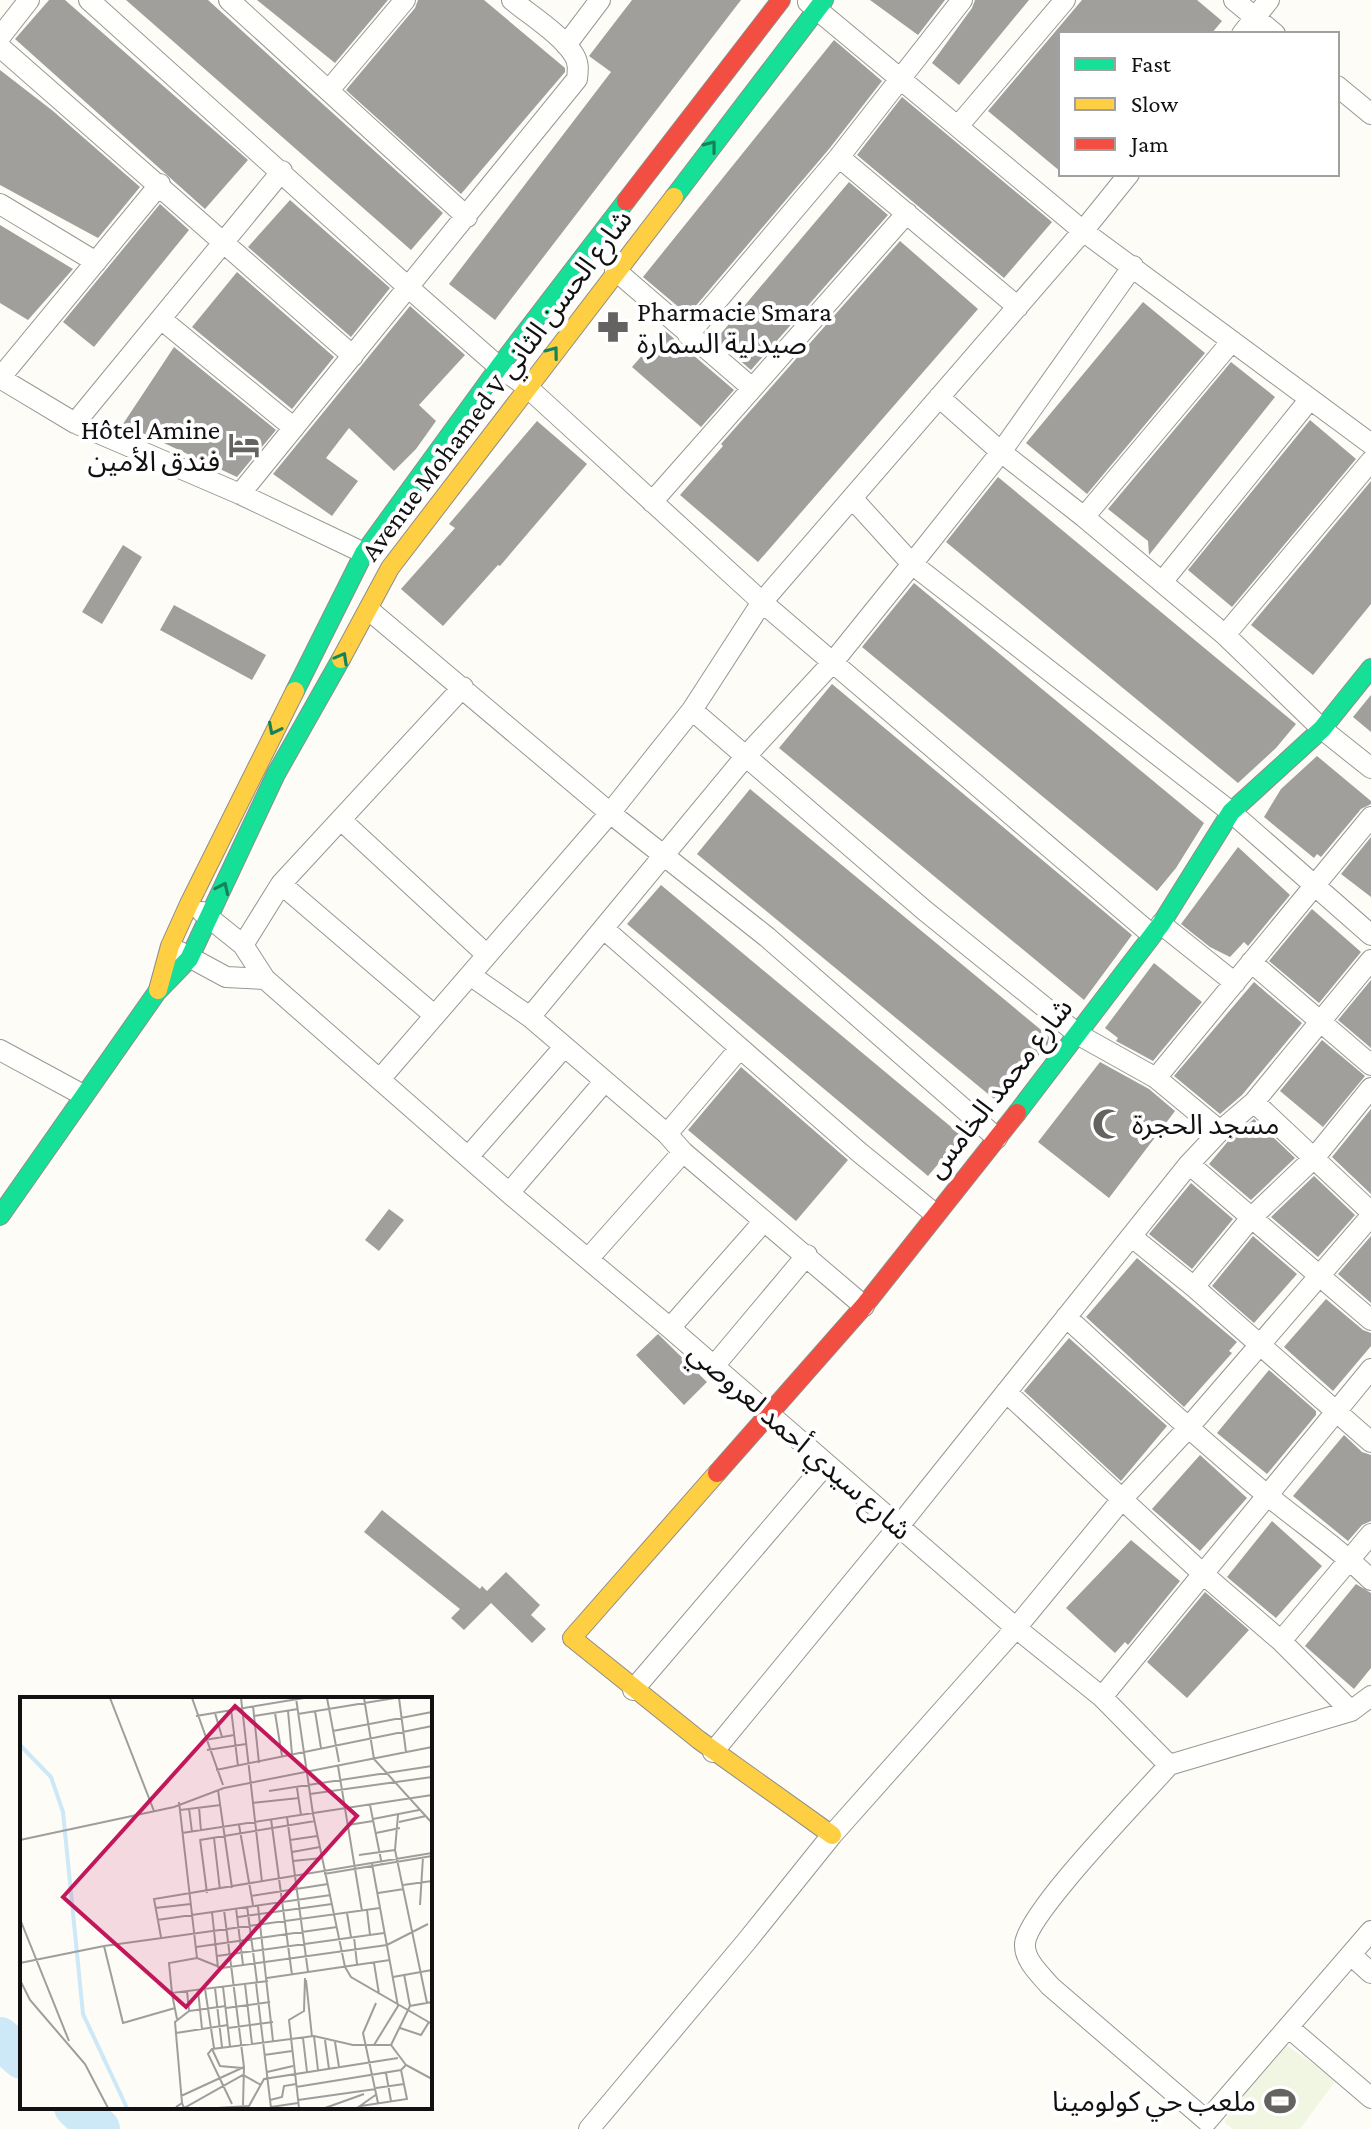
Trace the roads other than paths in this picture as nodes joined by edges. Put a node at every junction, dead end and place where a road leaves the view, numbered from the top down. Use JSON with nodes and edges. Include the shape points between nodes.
{"nodes":[{"id":1,"x":29,"y":0,"type":"edge"},
{"id":2,"x":89,"y":0,"type":"edge"},
{"id":3,"x":229,"y":0,"type":"edge"},
{"id":4,"x":405,"y":0,"type":"edge"},
{"id":5,"x":512,"y":0,"type":"edge"},
{"id":6,"x":600,"y":0,"type":"edge"},
{"id":7,"x":781,"y":0,"type":"edge"},
{"id":8,"x":962,"y":0,"type":"edge"},
{"id":9,"x":1065,"y":0,"type":"edge"},
{"id":10,"x":1234,"y":0,"type":"edge"},
{"id":11,"x":1269,"y":0,"type":"edge"},
{"id":12,"x":816,"y":3,"type":"edge"},
{"id":13,"x":1249,"y":26,"type":"edge"},
{"id":14,"x":1268,"y":32,"type":"edge"},
{"id":15,"x":0,"y":37,"type":"edge"},
{"id":16,"x":566,"y":45,"type":"junction"},
{"id":17,"x":0,"y":47,"type":"edge"},
{"id":18,"x":901,"y":76,"type":"junction"},
{"id":19,"x":1339,"y":87,"type":"edge"},
{"id":20,"x":329,"y":90,"type":"junction"},
{"id":21,"x":1367,"y":102,"type":"edge"},
{"id":22,"x":959,"y":125,"type":"junction"},
{"id":23,"x":839,"y":157,"type":"junction"},
{"id":24,"x":282,"y":171,"type":"junction"},
{"id":25,"x":1127,"y":176,"type":"edge"},
{"id":26,"x":160,"y":184,"type":"junction"},
{"id":27,"x":0,"y":204,"type":"edge"},
{"id":28,"x":907,"y":213,"type":"junction"},
{"id":29,"x":467,"y":217,"type":"junction"},
{"id":30,"x":1083,"y":231,"type":"junction"},
{"id":31,"x":223,"y":243,"type":"junction"},
{"id":32,"x":96,"y":262,"type":"junction"},
{"id":33,"x":1133,"y":266,"type":"junction"},
{"id":34,"x":615,"y":270,"type":"junction"},
{"id":35,"x":409,"y":288,"type":"junction"},
{"id":36,"x":1018,"y":307,"type":"junction"},
{"id":37,"x":161,"y":319,"type":"junction"},
{"id":38,"x":688,"y":335,"type":"junction"},
{"id":39,"x":1232,"y":341,"type":"junction"},
{"id":40,"x":353,"y":356,"type":"junction"},
{"id":41,"x":499,"y":367,"type":"junction"},
{"id":42,"x":0,"y":378,"type":"edge"},
{"id":43,"x":526,"y":386,"type":"junction"},
{"id":44,"x":752,"y":388,"type":"junction"},
{"id":45,"x":939,"y":397,"type":"junction"},
{"id":46,"x":1310,"y":399,"type":"junction"},
{"id":47,"x":75,"y":423,"type":"junction"},
{"id":48,"x":294,"y":428,"type":"junction"},
{"id":49,"x":1371,"y":444,"type":"edge"},
{"id":50,"x":1001,"y":452,"type":"junction"},
{"id":51,"x":1371,"y":461,"type":"edge"},
{"id":52,"x":240,"y":494,"type":"junction"},
{"id":53,"x":852,"y":498,"type":"junction"},
{"id":54,"x":652,"y":502,"type":"junction"},
{"id":55,"x":1084,"y":517,"type":"junction"},
{"id":56,"x":364,"y":553,"type":"junction"},
{"id":57,"x":912,"y":564,"type":"junction"},
{"id":58,"x":1162,"y":582,"type":"junction"},
{"id":59,"x":762,"y":602,"type":"junction"},
{"id":60,"x":369,"y":610,"type":"junction"},
{"id":61,"x":1225,"y":635,"type":"junction"},
{"id":62,"x":833,"y":662,"type":"junction"},
{"id":63,"x":1371,"y":668,"type":"edge"},
{"id":64,"x":463,"y":687,"type":"junction"},
{"id":65,"x":692,"y":710,"type":"junction"},
{"id":66,"x":1322,"y":729,"type":"junction"},
{"id":67,"x":745,"y":757,"type":"junction"},
{"id":68,"x":1371,"y":768,"type":"edge"},
{"id":69,"x":1231,"y":812,"type":"junction"},
{"id":70,"x":610,"y":813,"type":"junction"},
{"id":71,"x":1371,"y":817,"type":"edge"},
{"id":72,"x":341,"y":820,"type":"junction"},
{"id":73,"x":665,"y":857,"type":"junction"},
{"id":74,"x":281,"y":884,"type":"junction"},
{"id":75,"x":1316,"y":885,"type":"junction"},
{"id":76,"x":189,"y":904,"type":"junction"},
{"id":77,"x":209,"y":917,"type":"junction"},
{"id":78,"x":604,"y":929,"type":"junction"},
{"id":79,"x":1156,"y":929,"type":"junction"},
{"id":80,"x":1371,"y":935,"type":"edge"},
{"id":81,"x":243,"y":945,"type":"junction"},
{"id":82,"x":170,"y":946,"type":"junction"},
{"id":83,"x":487,"y":955,"type":"junction"},
{"id":84,"x":189,"y":959,"type":"junction"},
{"id":85,"x":1371,"y":960,"type":"edge"},
{"id":86,"x":1251,"y":962,"type":"junction"},
{"id":87,"x":470,"y":975,"type":"junction"},
{"id":88,"x":265,"y":979,"type":"junction"},
{"id":89,"x":1235,"y":983,"type":"junction"},
{"id":90,"x":157,"y":992,"type":"junction"},
{"id":91,"x":434,"y":1015,"type":"junction"},
{"id":92,"x":530,"y":1017,"type":"junction"},
{"id":93,"x":1320,"y":1023,"type":"junction"},
{"id":94,"x":1079,"y":1035,"type":"junction"},
{"id":95,"x":564,"y":1047,"type":"junction"},
{"id":96,"x":740,"y":1048,"type":"junction"},
{"id":97,"x":0,"y":1050,"type":"edge"},
{"id":98,"x":1371,"y":1065,"type":"edge"},
{"id":99,"x":1156,"y":1078,"type":"junction"},
{"id":100,"x":380,"y":1079,"type":"junction"},
{"id":101,"x":604,"y":1082,"type":"junction"},
{"id":102,"x":1371,"y":1088,"type":"edge"},
{"id":103,"x":83,"y":1095,"type":"junction"},
{"id":104,"x":1254,"y":1102,"type":"junction"},
{"id":105,"x":1220,"y":1131,"type":"junction"},
{"id":106,"x":667,"y":1134,"type":"junction"},
{"id":107,"x":997,"y":1138,"type":"junction"},
{"id":108,"x":683,"y":1152,"type":"junction"},
{"id":109,"x":468,"y":1157,"type":"junction"},
{"id":110,"x":1315,"y":1157,"type":"junction"},
{"id":111,"x":1189,"y":1164,"type":"junction"},
{"id":112,"x":509,"y":1193,"type":"junction"},
{"id":113,"x":935,"y":1214,"type":"junction"},
{"id":114,"x":1371,"y":1214,"type":"edge"},
{"id":115,"x":0,"y":1216,"type":"edge"},
{"id":116,"x":1251,"y":1218,"type":"junction"},
{"id":117,"x":764,"y":1221,"type":"junction"},
{"id":118,"x":1132,"y":1237,"type":"junction"},
{"id":119,"x":807,"y":1255,"type":"junction"},
{"id":120,"x":588,"y":1259,"type":"junction"},
{"id":121,"x":1320,"y":1276,"type":"junction"},
{"id":122,"x":1194,"y":1287,"type":"junction"},
{"id":123,"x":864,"y":1306,"type":"junction"},
{"id":124,"x":1066,"y":1317,"type":"junction"},
{"id":125,"x":1371,"y":1320,"type":"edge"},
{"id":126,"x":670,"y":1328,"type":"junction"},
{"id":127,"x":1258,"y":1344,"type":"junction"},
{"id":128,"x":714,"y":1366,"type":"junction"},
{"id":129,"x":1371,"y":1369,"type":"edge"},
{"id":130,"x":1006,"y":1392,"type":"junction"},
{"id":131,"x":1337,"y":1410,"type":"junction"},
{"id":132,"x":769,"y":1416,"type":"junction"},
{"id":133,"x":1188,"y":1428,"type":"junction"},
{"id":134,"x":1371,"y":1442,"type":"edge"},
{"id":135,"x":826,"y":1464,"type":"junction"},
{"id":136,"x":1268,"y":1497,"type":"junction"},
{"id":137,"x":1123,"y":1498,"type":"junction"},
{"id":138,"x":899,"y":1526,"type":"junction"},
{"id":139,"x":1371,"y":1534,"type":"edge"},
{"id":140,"x":1350,"y":1559,"type":"junction"},
{"id":141,"x":1202,"y":1573,"type":"junction"},
{"id":142,"x":1371,"y":1580,"type":"edge"},
{"id":143,"x":1016,"y":1628,"type":"junction"},
{"id":144,"x":1281,"y":1641,"type":"junction"},
{"id":145,"x":633,"y":1690,"type":"junction"},
{"id":146,"x":1371,"y":1696,"type":"edge"},
{"id":147,"x":1102,"y":1697,"type":"junction"},
{"id":148,"x":1351,"y":1711,"type":"junction"},
{"id":149,"x":713,"y":1752,"type":"junction"},
{"id":150,"x":1169,"y":1765,"type":"junction"},
{"id":151,"x":832,"y":1835,"type":"junction"},
{"id":152,"x":1371,"y":1931,"type":"edge"},
{"id":153,"x":1351,"y":1955,"type":"junction"},
{"id":154,"x":1371,"y":1973,"type":"edge"},
{"id":155,"x":1288,"y":2027,"type":"junction"},
{"id":156,"x":1371,"y":2098,"type":"edge"},
{"id":157,"x":1212,"y":2125,"type":"edge"},
{"id":158,"x":589,"y":2129,"type":"edge"}],
"edges":[{"from":1,"to":15,"type":"street"},
{"from":2,"to":24,"type":"street"},
{"from":3,"to":20,"type":"street"},
{"from":4,"to":20,"type":"street"},
{"from":5,"to":16,"type":"street"},
{"from":6,"to":16,"type":"street"},
{"from":7,"to":41,"type":"main road","name":"Avenue Mohamed V شارع الحسن الثاني"},
{"from":8,"to":18,"type":"street"},
{"from":9,"to":22,"type":"street"},
{"from":10,"to":13,"type":"street"},
{"from":11,"to":13,"type":"street"},
{"from":12,"to":18,"type":"street"},
{"from":34,"to":12,"type":"main road","name":"Avenue Mohamed V شارع الحسن الثاني","one_way":true},
{"from":13,"to":14,"type":"street"},
{"from":16,"to":29,"type":"street","via":[[575,56],[577,79]]},
{"from":17,"to":26,"type":"street"},
{"from":18,"to":22,"type":"street"},
{"from":18,"to":23,"type":"street"},
{"from":19,"to":21,"type":"street"},
{"from":20,"to":29,"type":"street"},
{"from":22,"to":30,"type":"street"},
{"from":23,"to":28,"type":"street"},
{"from":23,"to":38,"type":"street"},
{"from":24,"to":31,"type":"street"},
{"from":24,"to":35,"type":"street"},
{"from":25,"to":30,"type":"street"},
{"from":26,"to":31,"type":"street"},
{"from":26,"to":32,"type":"street"},
{"from":27,"to":32,"type":"street"},
{"from":28,"to":36,"type":"street"},
{"from":28,"to":44,"type":"street"},
{"from":29,"to":35,"type":"street"},
{"from":30,"to":33,"type":"street"},
{"from":30,"to":36,"type":"street"},
{"from":31,"to":37,"type":"street"},
{"from":31,"to":40,"type":"street"},
{"from":32,"to":42,"type":"street"},
{"from":33,"to":39,"type":"street"},
{"from":33,"to":50,"type":"street"},
{"from":34,"to":38,"type":"street"},
{"from":43,"to":34,"type":"main road","name":"Avenue Mohamed V شارع الحسن الثاني","one_way":true},
{"from":35,"to":40,"type":"street"},
{"from":35,"to":41,"type":"street"},
{"from":36,"to":45,"type":"street"},
{"from":37,"to":47,"type":"street"},
{"from":37,"to":48,"type":"street"},
{"from":38,"to":44,"type":"street"},
{"from":39,"to":46,"type":"street"},
{"from":39,"to":55,"type":"street"},
{"from":40,"to":48,"type":"street"},
{"from":41,"to":43,"type":"street"},
{"from":41,"to":56,"type":"main road","name":"Avenue Mohamed V شارع الحسن الثاني"},
{"from":42,"to":47,"type":"street"},
{"from":43,"to":54,"type":"street"},
{"from":43,"to":60,"type":"main road","name":"Avenue Mohamed V شارع الحسن الثاني","via":[[390,568]]},
{"from":44,"to":54,"type":"street"},
{"from":45,"to":50,"type":"street"},
{"from":45,"to":53,"type":"street"},
{"from":46,"to":49,"type":"street"},
{"from":46,"to":58,"type":"street"},
{"from":47,"to":52,"type":"street"},
{"from":48,"to":52,"type":"street"},
{"from":50,"to":55,"type":"street"},
{"from":50,"to":57,"type":"street"},
{"from":51,"to":61,"type":"street"},
{"from":52,"to":56,"type":"street"},
{"from":53,"to":57,"type":"street"},
{"from":53,"to":59,"type":"street"},
{"from":54,"to":59,"type":"street"},
{"from":55,"to":58,"type":"street"},
{"from":56,"to":76,"type":"main road","name":"Avenue Mohamed V شارع الحسن الثاني","one_way":true},
{"from":57,"to":62,"type":"street"},
{"from":57,"to":69,"type":"street"},
{"from":58,"to":61,"type":"street"},
{"from":59,"to":62,"type":"street"},
{"from":59,"to":65,"type":"street"},
{"from":60,"to":64,"type":"street"},
{"from":77,"to":60,"type":"main road","name":"Avenue Mohamed V شارع الحسن الثاني","one_way":true,"via":[[276,774]]},
{"from":61,"to":66,"type":"street"},
{"from":62,"to":67,"type":"street"},
{"from":62,"to":79,"type":"street"},
{"from":63,"to":66,"type":"main road","name":"شارع محمد الخامس"},
{"from":64,"to":70,"type":"street"},
{"from":64,"to":72,"type":"street"},
{"from":65,"to":67,"type":"street"},
{"from":65,"to":70,"type":"street"},
{"from":66,"to":68,"type":"street"},
{"from":66,"to":69,"type":"main road","name":"شارع محمد الخامس"},
{"from":67,"to":73,"type":"street"},
{"from":67,"to":94,"type":"street"},
{"from":69,"to":75,"type":"street"},
{"from":69,"to":79,"type":"main road","name":"شارع محمد الخامس"},
{"from":70,"to":73,"type":"street"},
{"from":70,"to":83,"type":"street"},
{"from":71,"to":75,"type":"street"},
{"from":72,"to":74,"type":"street"},
{"from":72,"to":83,"type":"street"},
{"from":73,"to":78,"type":"street"},
{"from":73,"to":107,"type":"street","via":[[767,937]]},
{"from":74,"to":81,"type":"street"},
{"from":74,"to":91,"type":"street"},
{"from":75,"to":80,"type":"street"},
{"from":75,"to":86,"type":"street"},
{"from":76,"to":77,"type":"street","name":"شارع سيدي أحمد لعروصي"},
{"from":76,"to":82,"type":"main road","name":"Avenue Mohamed V شارع الحسن الثاني"},
{"from":77,"to":81,"type":"street","name":"شارع سيدي أحمد لعروصي"},
{"from":77,"to":84,"type":"main road","name":"Avenue Mohamed V شارع الحسن الثاني"},
{"from":78,"to":92,"type":"street"},
{"from":78,"to":96,"type":"street"},
{"from":79,"to":89,"type":"street"},
{"from":79,"to":94,"type":"main road","name":"شارع محمد الخامس"},
{"from":81,"to":88,"type":"street","name":"شارع سيدي أحمد لعروصي"},
{"from":82,"to":84,"type":"street"},
{"from":82,"to":90,"type":"main road","name":"Avenue Mohamed V شارع الحسن الثاني"},
{"from":83,"to":87,"type":"street"},
{"from":84,"to":88,"type":"street","via":[[226,977]]},
{"from":84,"to":90,"type":"main road","name":"Avenue Mohamed V شارع الحسن الثاني"},
{"from":85,"to":93,"type":"street"},
{"from":86,"to":89,"type":"street"},
{"from":86,"to":93,"type":"street"},
{"from":87,"to":91,"type":"street"},
{"from":87,"to":92,"type":"street"},
{"from":88,"to":100,"type":"street","name":"شارع سيدي أحمد لعروصي"},
{"from":89,"to":99,"type":"street"},
{"from":90,"to":103,"type":"main road"},
{"from":91,"to":100,"type":"street"},
{"from":92,"to":95,"type":"street"},
{"from":93,"to":98,"type":"street"},
{"from":93,"to":104,"type":"street"},
{"from":94,"to":99,"type":"street"},
{"from":94,"to":107,"type":"main road","name":"شارع محمد الخامس"},
{"from":95,"to":101,"type":"street"},
{"from":95,"to":109,"type":"street"},
{"from":96,"to":106,"type":"street"},
{"from":96,"to":113,"type":"street"},
{"from":97,"to":103,"type":"street"},
{"from":99,"to":105,"type":"street"},
{"from":100,"to":109,"type":"street","name":"شارع سيدي أحمد لعروصي"},
{"from":101,"to":106,"type":"street"},
{"from":101,"to":112,"type":"street"},
{"from":102,"to":110,"type":"street"},
{"from":103,"to":115,"type":"main road"},
{"from":104,"to":105,"type":"street"},
{"from":104,"to":110,"type":"street"},
{"from":105,"to":111,"type":"street"},
{"from":106,"to":108,"type":"street"},
{"from":107,"to":113,"type":"main road","name":"شارع محمد الخامس"},
{"from":108,"to":117,"type":"street"},
{"from":108,"to":120,"type":"street"},
{"from":109,"to":112,"type":"street","name":"شارع سيدي أحمد لعروصي"},
{"from":110,"to":114,"type":"street"},
{"from":110,"to":116,"type":"street"},
{"from":111,"to":116,"type":"street"},
{"from":111,"to":118,"type":"street"},
{"from":112,"to":120,"type":"street","name":"شارع سيدي أحمد لعروصي"},
{"from":113,"to":123,"type":"main road","name":"شارع محمد الخامس"},
{"from":114,"to":121,"type":"street"},
{"from":116,"to":121,"type":"street"},
{"from":116,"to":122,"type":"street"},
{"from":117,"to":119,"type":"street"},
{"from":117,"to":126,"type":"street"},
{"from":118,"to":122,"type":"street"},
{"from":118,"to":124,"type":"street"},
{"from":119,"to":123,"type":"street"},
{"from":119,"to":128,"type":"street"},
{"from":120,"to":126,"type":"street","name":"شارع سيدي أحمد لعروصي"},
{"from":121,"to":125,"type":"street"},
{"from":121,"to":127,"type":"street"},
{"from":122,"to":127,"type":"street"},
{"from":123,"to":132,"type":"main road","name":"شارع محمد الخامس"},
{"from":124,"to":130,"type":"street"},
{"from":124,"to":133,"type":"street"},
{"from":126,"to":128,"type":"street","name":"شارع سيدي أحمد لعروصي"},
{"from":127,"to":131,"type":"street"},
{"from":127,"to":133,"type":"street"},
{"from":128,"to":132,"type":"street","name":"شارع سيدي أحمد لعروصي"},
{"from":129,"to":131,"type":"street"},
{"from":130,"to":137,"type":"street"},
{"from":130,"to":138,"type":"street"},
{"from":131,"to":134,"type":"street"},
{"from":131,"to":136,"type":"street"},
{"from":132,"to":135,"type":"street","name":"شارع سيدي أحمد لعروصي"},
{"from":132,"to":145,"type":"main road","name":"شارع محمد الخامس","via":[[572,1638]]},
{"from":133,"to":136,"type":"street"},
{"from":133,"to":137,"type":"street"},
{"from":135,"to":138,"type":"street","name":"شارع سيدي أحمد لعروصي"},
{"from":135,"to":145,"type":"street"},
{"from":136,"to":140,"type":"street"},
{"from":136,"to":141,"type":"street"},
{"from":137,"to":141,"type":"street"},
{"from":137,"to":143,"type":"street"},
{"from":138,"to":143,"type":"street","name":"شارع سيدي أحمد لعروصي"},
{"from":138,"to":149,"type":"street"},
{"from":139,"to":140,"type":"street"},
{"from":140,"to":142,"type":"street"},
{"from":140,"to":144,"type":"street"},
{"from":141,"to":144,"type":"street"},
{"from":141,"to":147,"type":"street"},
{"from":143,"to":147,"type":"street","name":"شارع سيدي أحمد لعروصي"},
{"from":143,"to":151,"type":"street"},
{"from":144,"to":148,"type":"street"},
{"from":145,"to":149,"type":"main road"},
{"from":146,"to":148,"type":"street"},
{"from":147,"to":150,"type":"street","name":"شارع سيدي أحمد لعروصي"},
{"from":148,"to":150,"type":"street"},
{"from":149,"to":151,"type":"main road"},
{"from":150,"to":157,"type":"street","via":[[1043,1907],[1026,1934],[1024,1949],[1050,1986]]},
{"from":151,"to":158,"type":"street"},
{"from":152,"to":153,"type":"street"},
{"from":153,"to":154,"type":"street"},
{"from":153,"to":155,"type":"street"},
{"from":155,"to":156,"type":"street"},
{"from":155,"to":157,"type":"street"}]}
